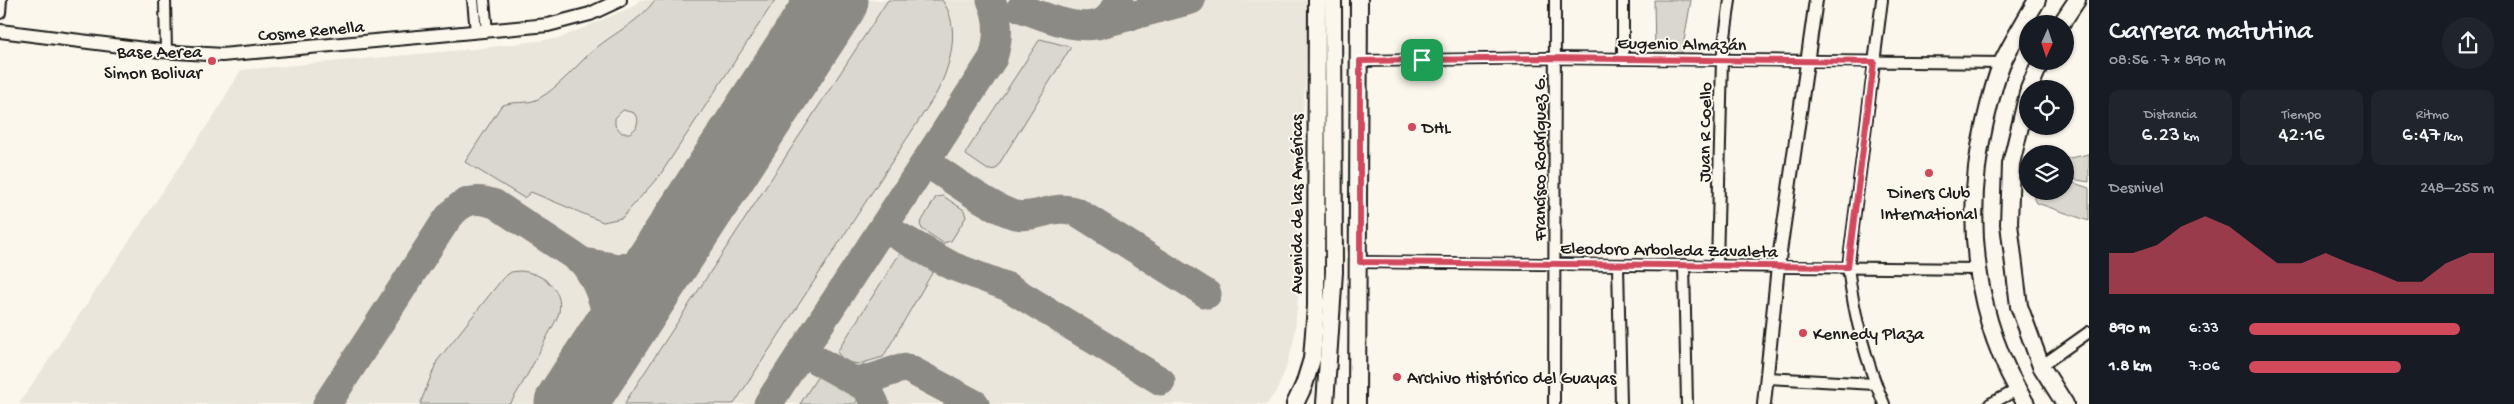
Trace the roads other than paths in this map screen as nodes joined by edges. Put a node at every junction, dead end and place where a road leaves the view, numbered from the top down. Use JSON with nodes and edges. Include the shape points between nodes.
{"nodes":[{"id":1,"x":1,"y":0,"type":"edge"},
{"id":2,"x":165,"y":0,"type":"edge"},
{"id":3,"x":473,"y":0,"type":"edge"},
{"id":4,"x":484,"y":0,"type":"edge"},
{"id":5,"x":620,"y":0,"type":"edge"},
{"id":6,"x":1318,"y":0,"type":"edge"},
{"id":7,"x":1333,"y":0,"type":"edge"},
{"id":8,"x":1359,"y":0,"type":"edge"},
{"id":9,"x":1555,"y":0,"type":"edge"},
{"id":10,"x":1623,"y":0,"type":"edge"},
{"id":11,"x":1730,"y":0,"type":"edge"},
{"id":12,"x":1816,"y":0,"type":"edge"},
{"id":13,"x":1882,"y":0,"type":"edge"},
{"id":14,"x":2037,"y":0,"type":"edge"},
{"id":15,"x":2077,"y":0,"type":"edge"},
{"id":16,"x":0,"y":14,"type":"edge"},
{"id":17,"x":2067,"y":15,"type":"edge"},
{"id":18,"x":0,"y":31,"type":"edge"},
{"id":19,"x":481,"y":32,"type":"junction"},
{"id":20,"x":166,"y":52,"type":"junction"},
{"id":21,"x":1555,"y":58,"type":"junction"},
{"id":22,"x":1623,"y":58,"type":"junction"},
{"id":23,"x":1722,"y":60,"type":"junction"},
{"id":24,"x":1360,"y":61,"type":"junction"},
{"id":25,"x":1808,"y":61,"type":"junction"},
{"id":26,"x":1874,"y":62,"type":"junction"},
{"id":27,"x":2003,"y":63,"type":"junction"},
{"id":28,"x":2019,"y":131,"type":"edge"},
{"id":29,"x":1333,"y":140,"type":"junction"},
{"id":30,"x":1316,"y":193,"type":"junction"},
{"id":31,"x":1360,"y":262,"type":"junction"},
{"id":32,"x":1554,"y":264,"type":"junction"},
{"id":33,"x":1618,"y":265,"type":"junction"},
{"id":34,"x":1684,"y":265,"type":"junction"},
{"id":35,"x":1717,"y":266,"type":"junction"},
{"id":36,"x":1778,"y":266,"type":"junction"},
{"id":37,"x":1848,"y":267,"type":"junction"},
{"id":38,"x":1978,"y":268,"type":"junction"},
{"id":39,"x":2089,"y":332,"type":"edge"},
{"id":40,"x":1359,"y":350,"type":"junction"},
{"id":41,"x":1312,"y":359,"type":"junction"},
{"id":42,"x":2041,"y":366,"type":"junction"},
{"id":43,"x":1767,"y":378,"type":"junction"},
{"id":44,"x":1876,"y":384,"type":"junction"},
{"id":45,"x":2017,"y":390,"type":"junction"},
{"id":46,"x":1295,"y":404,"type":"edge"},
{"id":47,"x":1301,"y":404,"type":"edge"},
{"id":48,"x":1325,"y":404,"type":"edge"},
{"id":49,"x":1350,"y":404,"type":"edge"},
{"id":50,"x":1358,"y":404,"type":"edge"},
{"id":51,"x":1554,"y":404,"type":"edge"},
{"id":52,"x":1621,"y":404,"type":"edge"},
{"id":53,"x":1687,"y":404,"type":"edge"},
{"id":54,"x":1764,"y":404,"type":"edge"},
{"id":55,"x":1884,"y":404,"type":"edge"},
{"id":56,"x":1990,"y":404,"type":"edge"},
{"id":57,"x":2026,"y":404,"type":"edge"},
{"id":58,"x":2065,"y":404,"type":"edge"}],
"edges":[{"from":1,"to":16,"type":"street"},
{"from":2,"to":20,"type":"street"},
{"from":3,"to":19,"type":"street"},
{"from":4,"to":19,"type":"street"},
{"from":5,"to":19,"type":"street","name":"Cosme Renella","via":[[571,20]]},
{"from":6,"to":30,"type":"main road","name":"Avenida de las Américas"},
{"from":7,"to":29,"type":"main road"},
{"from":8,"to":24,"type":"main road"},
{"from":9,"to":21,"type":"street","name":"Francísco Rodríguez G."},
{"from":10,"to":22,"type":"street"},
{"from":11,"to":23,"type":"street","name":"Juan R Coello"},
{"from":12,"to":25,"type":"street"},
{"from":13,"to":26,"type":"street"},
{"from":14,"to":27,"type":"main road"},
{"from":15,"to":17,"type":"main road"},
{"from":18,"to":20,"type":"street","name":"Cosme Renella"},
{"from":19,"to":20,"type":"street","name":"Cosme Renella","via":[[222,55]]},
{"from":21,"to":22,"type":"street","name":"Eugenio Almazán"},
{"from":21,"to":24,"type":"street","name":"Eugenio Almazán"},
{"from":21,"to":32,"type":"street","name":"Francísco Rodríguez G."},
{"from":22,"to":23,"type":"street","name":"Eugenio Almazán"},
{"from":23,"to":25,"type":"street","name":"Eugenio Almazán"},
{"from":23,"to":35,"type":"street","name":"Juan R Coello"},
{"from":24,"to":31,"type":"main road"},
{"from":25,"to":26,"type":"street","name":"Eugenio Almazán"},
{"from":25,"to":36,"type":"street"},
{"from":26,"to":27,"type":"street","name":"Eugenio Almazán"},
{"from":26,"to":37,"type":"street"},
{"from":27,"to":38,"type":"main road","via":[[1993,89],[1978,153],[1973,213]]},
{"from":28,"to":42,"type":"main road","via":[[2011,164],[2009,224],[2020,306]]},
{"from":29,"to":30,"type":"main road"},
{"from":29,"to":48,"type":"main road","via":[[1334,272]]},
{"from":30,"to":41,"type":"main road","name":"Avenida de las Américas","via":[[1316,306]]},
{"from":31,"to":32,"type":"street","name":"Eleodoro Arboleda Zavaleta"},
{"from":31,"to":40,"type":"main road"},
{"from":32,"to":33,"type":"street","name":"Eleodoro Arboleda Zavaleta"},
{"from":32,"to":51,"type":"street","name":"Francísco Rodríguez G."},
{"from":33,"to":34,"type":"street","name":"Eleodoro Arboleda Zavaleta"},
{"from":33,"to":52,"type":"street"},
{"from":34,"to":35,"type":"street","name":"Eleodoro Arboleda Zavaleta"},
{"from":34,"to":53,"type":"street"},
{"from":35,"to":36,"type":"street","name":"Eleodoro Arboleda Zavaleta"},
{"from":36,"to":37,"type":"street","name":"Eleodoro Arboleda Zavaleta"},
{"from":36,"to":43,"type":"street"},
{"from":37,"to":38,"type":"street","name":"Eleodoro Arboleda Zavaleta"},
{"from":37,"to":44,"type":"street","via":[[1853,306]]},
{"from":38,"to":45,"type":"main road","via":[[1988,319]]},
{"from":39,"to":42,"type":"street"},
{"from":40,"to":49,"type":"main road"},
{"from":40,"to":50,"type":"main road"},
{"from":41,"to":46,"type":"main road","name":"Avenida de las Américas"},
{"from":41,"to":47,"type":"main road"},
{"from":42,"to":58,"type":"main road"},
{"from":43,"to":44,"type":"street"},
{"from":43,"to":54,"type":"street"},
{"from":44,"to":55,"type":"street"},
{"from":45,"to":56,"type":"street"},
{"from":45,"to":57,"type":"main road"}]}
